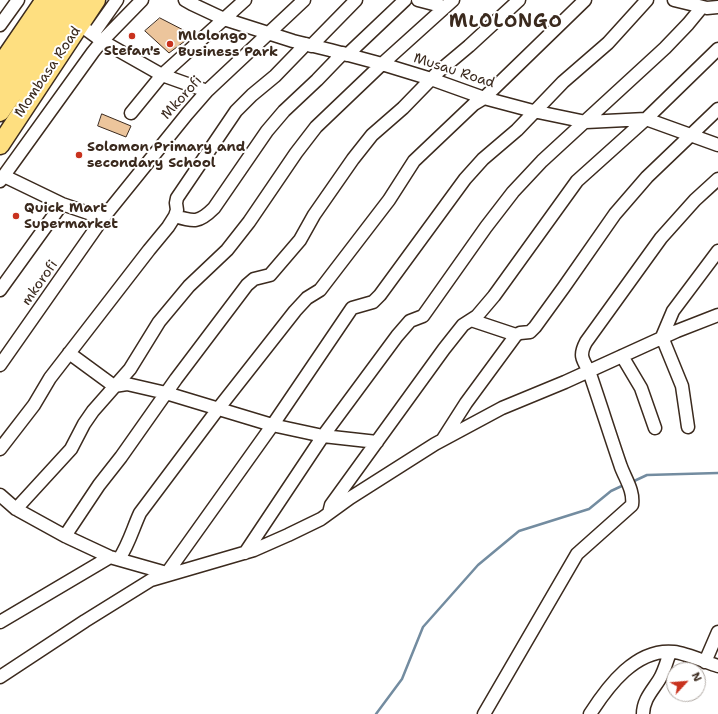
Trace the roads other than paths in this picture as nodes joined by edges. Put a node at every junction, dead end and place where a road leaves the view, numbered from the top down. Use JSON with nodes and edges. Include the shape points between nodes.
{"nodes":[{"id":1,"x":18,"y":0,"type":"edge"},
{"id":2,"x":45,"y":0,"type":"edge"},
{"id":3,"x":60,"y":0,"type":"edge"},
{"id":4,"x":76,"y":0,"type":"edge"},
{"id":5,"x":96,"y":0,"type":"edge"},
{"id":6,"x":118,"y":0,"type":"edge"},
{"id":7,"x":142,"y":0,"type":"edge"},
{"id":8,"x":185,"y":0,"type":"edge"},
{"id":9,"x":245,"y":0,"type":"edge"},
{"id":10,"x":304,"y":0,"type":"edge"},
{"id":11,"x":356,"y":0,"type":"edge"},
{"id":12,"x":405,"y":0,"type":"edge"},
{"id":13,"x":418,"y":0,"type":"edge"},
{"id":14,"x":519,"y":0,"type":"edge"},
{"id":15,"x":585,"y":0,"type":"edge"},
{"id":16,"x":647,"y":0,"type":"edge"},
{"id":17,"x":674,"y":0,"type":"edge"},
{"id":18,"x":449,"y":4,"type":"edge"},
{"id":19,"x":702,"y":7,"type":"junction"},
{"id":20,"x":718,"y":8,"type":"edge"},
{"id":21,"x":224,"y":19,"type":"junction"},
{"id":22,"x":0,"y":25,"type":"edge"},
{"id":23,"x":268,"y":32,"type":"junction"},
{"id":24,"x":92,"y":33,"type":"junction"},
{"id":25,"x":309,"y":45,"type":"junction"},
{"id":26,"x":718,"y":49,"type":"edge"},
{"id":27,"x":345,"y":54,"type":"junction"},
{"id":28,"x":382,"y":64,"type":"junction"},
{"id":29,"x":0,"y":66,"type":"edge"},
{"id":30,"x":162,"y":75,"type":"junction"},
{"id":31,"x":432,"y":79,"type":"junction"},
{"id":32,"x":0,"y":88,"type":"edge"},
{"id":33,"x":207,"y":91,"type":"junction"},
{"id":34,"x":484,"y":98,"type":"junction"},
{"id":35,"x":718,"y":109,"type":"edge"},
{"id":36,"x":534,"y":111,"type":"junction"},
{"id":37,"x":0,"y":112,"type":"edge"},
{"id":38,"x":131,"y":113,"type":"dead end"},
{"id":39,"x":646,"y":119,"type":"junction"},
{"id":40,"x":586,"y":122,"type":"junction"},
{"id":41,"x":690,"y":135,"type":"junction"},
{"id":42,"x":0,"y":145,"type":"edge"},
{"id":43,"x":718,"y":145,"type":"edge"},
{"id":44,"x":2,"y":179,"type":"edge"},
{"id":45,"x":718,"y":179,"type":"edge"},
{"id":46,"x":62,"y":204,"type":"junction"},
{"id":47,"x":175,"y":216,"type":"junction"},
{"id":48,"x":104,"y":218,"type":"junction"},
{"id":49,"x":718,"y":250,"type":"edge"},
{"id":50,"x":0,"y":290,"type":"edge"},
{"id":51,"x":718,"y":315,"type":"edge"},
{"id":52,"x":471,"y":320,"type":"junction"},
{"id":53,"x":516,"y":335,"type":"junction"},
{"id":54,"x":662,"y":337,"type":"junction"},
{"id":55,"x":69,"y":353,"type":"junction"},
{"id":56,"x":622,"y":356,"type":"junction"},
{"id":57,"x":0,"y":365,"type":"edge"},
{"id":58,"x":589,"y":371,"type":"junction"},
{"id":59,"x":114,"y":386,"type":"junction"},
{"id":60,"x":166,"y":393,"type":"junction"},
{"id":61,"x":218,"y":409,"type":"junction"},
{"id":62,"x":272,"y":425,"type":"junction"},
{"id":63,"x":688,"y":427,"type":"dead end"},
{"id":64,"x":655,"y":428,"type":"dead end"},
{"id":65,"x":323,"y":436,"type":"junction"},
{"id":66,"x":442,"y":441,"type":"junction"},
{"id":67,"x":377,"y":442,"type":"junction"},
{"id":68,"x":0,"y":449,"type":"edge"},
{"id":69,"x":0,"y":495,"type":"edge"},
{"id":70,"x":16,"y":509,"type":"junction"},
{"id":71,"x":329,"y":514,"type":"junction"},
{"id":72,"x":65,"y":536,"type":"junction"},
{"id":73,"x":245,"y":553,"type":"junction"},
{"id":74,"x":115,"y":558,"type":"junction"},
{"id":75,"x":168,"y":574,"type":"junction"},
{"id":76,"x":0,"y":622,"type":"edge"},
{"id":77,"x":718,"y":632,"type":"edge"},
{"id":78,"x":670,"y":652,"type":"junction"},
{"id":79,"x":705,"y":662,"type":"joint"},
{"id":80,"x":706,"y":662,"type":"edge"},
{"id":81,"x":718,"y":666,"type":"edge"},
{"id":82,"x":0,"y":677,"type":"edge"},
{"id":83,"x":484,"y":714,"type":"edge"},
{"id":84,"x":590,"y":714,"type":"edge"},
{"id":85,"x":642,"y":714,"type":"edge"}],
"edges":[{"from":1,"to":22,"type":"street"},
{"from":2,"to":29,"type":"highway"},
{"from":3,"to":32,"type":"highway"},
{"from":4,"to":37,"type":"highway"},
{"from":5,"to":24,"type":"highway","name":"Mombasa Road"},
{"from":6,"to":24,"type":"street"},
{"from":7,"to":24,"type":"street"},
{"from":8,"to":21,"type":"street","name":"Musau Road"},
{"from":9,"to":21,"type":"street"},
{"from":10,"to":23,"type":"street","name":"Mkorofi"},
{"from":11,"to":25,"type":"street"},
{"from":12,"to":27,"type":"street"},
{"from":13,"to":18,"type":"street"},
{"from":14,"to":31,"type":"street"},
{"from":15,"to":34,"type":"street"},
{"from":16,"to":36,"type":"street","via":[[608,43]]},
{"from":17,"to":19,"type":"street"},
{"from":18,"to":28,"type":"street"},
{"from":19,"to":20,"type":"street"},
{"from":19,"to":40,"type":"street","via":[[665,48]]},
{"from":21,"to":23,"type":"street","name":"Musau Road"},
{"from":21,"to":30,"type":"street"},
{"from":23,"to":25,"type":"street","name":"Musau Road"},
{"from":23,"to":33,"type":"street","name":"Mkorofi"},
{"from":24,"to":30,"type":"street"},
{"from":24,"to":42,"type":"highway","name":"Mombasa Road"},
{"from":24,"to":44,"type":"street"},
{"from":25,"to":27,"type":"street","name":"Musau Road"},
{"from":25,"to":47,"type":"street","via":[[236,111],[177,198]]},
{"from":26,"to":39,"type":"street"},
{"from":27,"to":28,"type":"street","name":"Musau Road"},
{"from":27,"to":47,"type":"street","via":[[284,111],[207,215],[191,221]]},
{"from":28,"to":31,"type":"street","name":"Musau Road"},
{"from":28,"to":59,"type":"street","via":[[316,127],[249,222],[227,250],[179,298],[160,322],[130,370]]},
{"from":30,"to":33,"type":"street"},
{"from":30,"to":38,"type":"street"},
{"from":31,"to":34,"type":"street","name":"Musau Road"},
{"from":31,"to":60,"type":"street","via":[[372,135],[314,215],[300,240],[270,274],[254,278],[247,285]]},
{"from":33,"to":48,"type":"street","name":"Mkorofi"},
{"from":34,"to":36,"type":"street","name":"Musau Road"},
{"from":34,"to":61,"type":"street","via":[[474,104],[414,161],[385,206],[325,284],[295,311]]},
{"from":35,"to":41,"type":"street"},
{"from":36,"to":40,"type":"street","name":"Musau Road"},
{"from":36,"to":62,"type":"street","via":[[465,179],[380,295],[373,302],[352,308]]},
{"from":39,"to":40,"type":"street","name":"Musau Road"},
{"from":39,"to":41,"type":"street","name":"Musau Road"},
{"from":39,"to":52,"type":"street","via":[[577,181],[494,296]]},
{"from":40,"to":65,"type":"street","via":[[542,161],[513,192],[423,316],[410,321],[397,336]]},
{"from":41,"to":43,"type":"street","name":"Musau Road"},
{"from":41,"to":53,"type":"street","via":[[647,177],[615,214],[530,332]]},
{"from":44,"to":46,"type":"street"},
{"from":45,"to":58,"type":"street","via":[[661,238],[586,342],[582,358]]},
{"from":46,"to":48,"type":"street"},
{"from":46,"to":50,"type":"street"},
{"from":47,"to":55,"type":"street"},
{"from":48,"to":57,"type":"street","name":"mkorofi"},
{"from":49,"to":54,"type":"street","via":[[673,311]]},
{"from":51,"to":54,"type":"street"},
{"from":52,"to":53,"type":"street"},
{"from":52,"to":67,"type":"street","via":[[444,349]]},
{"from":53,"to":66,"type":"street","via":[[466,403]]},
{"from":54,"to":56,"type":"street"},
{"from":54,"to":63,"type":"street","via":[[682,386]]},
{"from":55,"to":59,"type":"street"},
{"from":55,"to":68,"type":"street"},
{"from":56,"to":58,"type":"street"},
{"from":56,"to":64,"type":"street","via":[[641,388]]},
{"from":58,"to":66,"type":"street","via":[[502,408]]},
{"from":58,"to":83,"type":"street","via":[[631,490],[632,505],[577,554]]},
{"from":59,"to":60,"type":"street","via":[[127,384]]},
{"from":59,"to":70,"type":"street","via":[[84,424],[71,449]]},
{"from":60,"to":61,"type":"street"},
{"from":60,"to":72,"type":"street"},
{"from":61,"to":62,"type":"street"},
{"from":61,"to":74,"type":"street","via":[[140,513],[130,541]]},
{"from":62,"to":65,"type":"street"},
{"from":62,"to":75,"type":"street"},
{"from":65,"to":67,"type":"street"},
{"from":65,"to":73,"type":"street"},
{"from":66,"to":71,"type":"street","via":[[384,476]]},
{"from":67,"to":71,"type":"street","via":[[331,505]]},
{"from":69,"to":70,"type":"street"},
{"from":70,"to":72,"type":"street"},
{"from":71,"to":73,"type":"street"},
{"from":72,"to":74,"type":"street"},
{"from":73,"to":75,"type":"street"},
{"from":74,"to":75,"type":"street"},
{"from":74,"to":76,"type":"street"},
{"from":75,"to":82,"type":"street","via":[[151,580]]},
{"from":77,"to":79,"type":"street"},
{"from":78,"to":79,"type":"street"},
{"from":78,"to":84,"type":"street","via":[[657,653],[628,668],[602,695]]},
{"from":78,"to":85,"type":"street"},
{"from":80,"to":81,"type":"street"}]}
